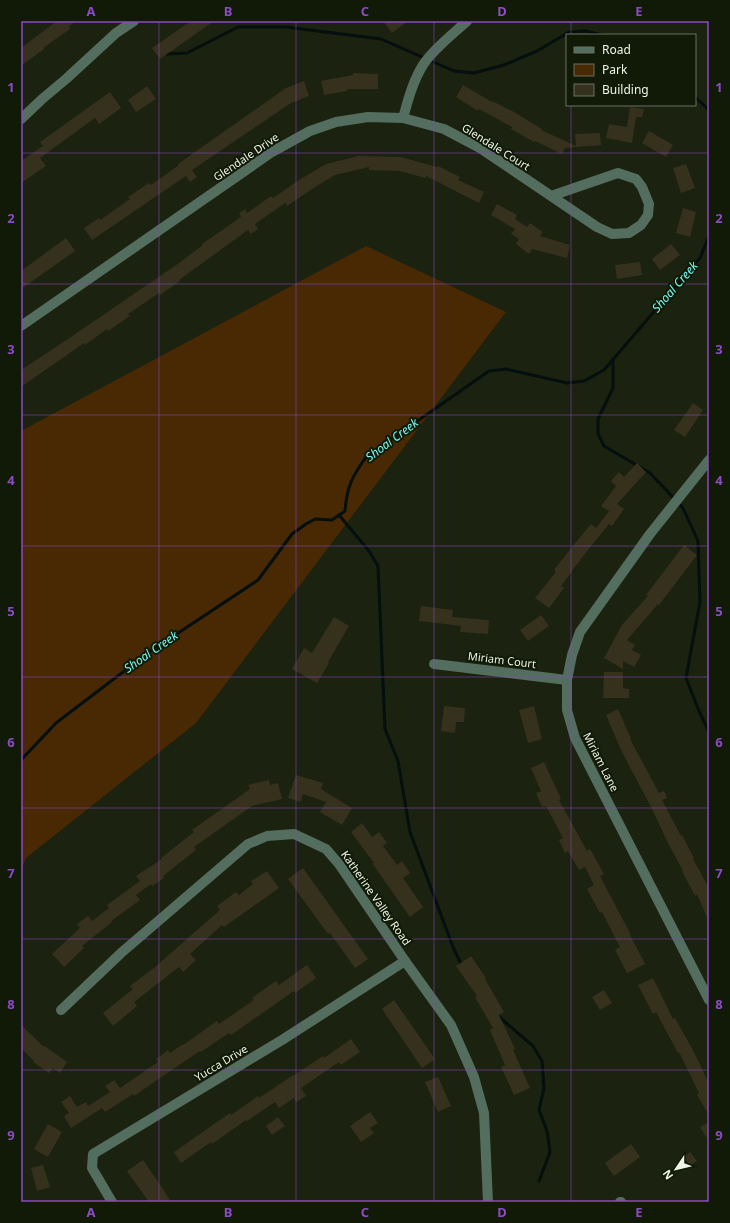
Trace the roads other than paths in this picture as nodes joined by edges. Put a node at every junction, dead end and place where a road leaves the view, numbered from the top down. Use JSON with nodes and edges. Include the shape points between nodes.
{"nodes":[{"id":1,"x":134,"y":21,"type":"edge"},
{"id":2,"x":467,"y":21,"type":"edge"},
{"id":3,"x":403,"y":118,"type":"junction"},
{"id":4,"x":21,"y":119,"type":"edge"},
{"id":5,"x":551,"y":196,"type":"junction"},
{"id":6,"x":21,"y":326,"type":"edge"},
{"id":7,"x":709,"y":460,"type":"edge"},
{"id":8,"x":434,"y":664,"type":"dead end"},
{"id":9,"x":567,"y":680,"type":"junction"},
{"id":10,"x":405,"y":961,"type":"junction"},
{"id":11,"x":709,"y":1000,"type":"edge"},
{"id":12,"x":61,"y":1010,"type":"dead end"},
{"id":13,"x":112,"y":1202,"type":"edge"},
{"id":14,"x":488,"y":1202,"type":"edge"}],
"edges":[{"from":1,"to":4,"type":"street","via":[[116,33]]},
{"from":2,"to":3,"type":"street","via":[[423,64]]},
{"from":3,"to":5,"type":"street","name":"Glendale Court","via":[[444,129],[480,148]]},
{"from":3,"to":6,"type":"street","name":"Glendale Drive","via":[[368,117],[336,122],[310,131],[272,152]]},
{"from":5,"to":5,"type":"street","name":"Glendale Court","via":[[612,234],[629,233],[641,225],[648,215],[649,204],[642,187],[636,179],[618,173]]},
{"from":7,"to":9,"type":"street","name":"Miriam Lane","via":[[650,534],[580,632]]},
{"from":8,"to":9,"type":"street","name":"Miriam Court"},
{"from":9,"to":11,"type":"street","name":"Miriam Lane","via":[[567,710],[575,738]]},
{"from":10,"to":12,"type":"street","name":"Katherine Valley Road","via":[[326,849],[294,834],[267,836],[248,844],[204,881],[121,953]]},
{"from":10,"to":13,"type":"street","name":"Yucca Drive","via":[[282,1040],[93,1154],[92,1168]]},
{"from":10,"to":14,"type":"street","name":"Katherine Valley Road","via":[[451,1024],[474,1077],[484,1113]]}]}
